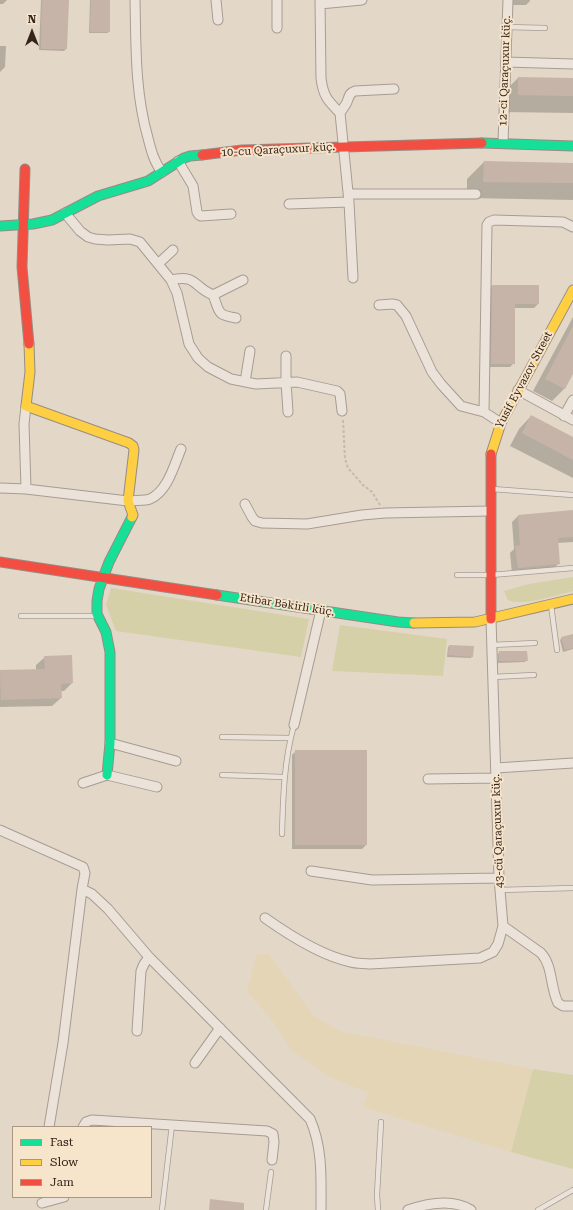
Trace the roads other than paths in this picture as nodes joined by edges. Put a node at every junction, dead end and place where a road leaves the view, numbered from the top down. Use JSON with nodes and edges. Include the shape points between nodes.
{"nodes":[{"id":1,"x":135,"y":0,"type":"edge"},
{"id":2,"x":216,"y":0,"type":"edge"},
{"id":3,"x":277,"y":0,"type":"edge"},
{"id":4,"x":362,"y":0,"type":"edge"},
{"id":5,"x":508,"y":0,"type":"edge"},
{"id":6,"x":320,"y":2,"type":"edge"},
{"id":7,"x":218,"y":20,"type":"dead end"},
{"id":8,"x":507,"y":27,"type":"junction"},
{"id":9,"x":277,"y":28,"type":"dead end"},
{"id":10,"x":545,"y":28,"type":"dead end"},
{"id":11,"x":506,"y":62,"type":"junction"},
{"id":12,"x":573,"y":64,"type":"edge"},
{"id":13,"x":394,"y":89,"type":"dead end"},
{"id":14,"x":340,"y":113,"type":"junction"},
{"id":15,"x":503,"y":143,"type":"junction"},
{"id":16,"x":573,"y":146,"type":"edge"},
{"id":17,"x":344,"y":147,"type":"junction"},
{"id":18,"x":178,"y":161,"type":"junction"},
{"id":19,"x":24,"y":169,"type":"dead end"},
{"id":20,"x":162,"y":172,"type":"junction"},
{"id":21,"x":476,"y":194,"type":"dead end"},
{"id":22,"x":348,"y":198,"type":"junction"},
{"id":23,"x":289,"y":204,"type":"dead end"},
{"id":24,"x":65,"y":213,"type":"junction"},
{"id":25,"x":231,"y":214,"type":"dead end"},
{"id":26,"x":24,"y":224,"type":"junction"},
{"id":27,"x":0,"y":226,"type":"edge"},
{"id":28,"x":573,"y":227,"type":"edge"},
{"id":29,"x":173,"y":250,"type":"dead end"},
{"id":30,"x":158,"y":264,"type":"junction"},
{"id":31,"x":354,"y":278,"type":"dead end"},
{"id":32,"x":171,"y":280,"type":"junction"},
{"id":33,"x":243,"y":280,"type":"dead end"},
{"id":34,"x":573,"y":290,"type":"edge"},
{"id":35,"x":213,"y":295,"type":"junction"},
{"id":36,"x":379,"y":305,"type":"dead end"},
{"id":37,"x":236,"y":318,"type":"dead end"},
{"id":38,"x":250,"y":351,"type":"dead end"},
{"id":39,"x":286,"y":356,"type":"dead end"},
{"id":40,"x":245,"y":382,"type":"junction"},
{"id":41,"x":286,"y":382,"type":"junction"},
{"id":42,"x":518,"y":390,"type":"junction"},
{"id":43,"x":573,"y":400,"type":"edge"},
{"id":44,"x":26,"y":406,"type":"junction"},
{"id":45,"x":342,"y":411,"type":"road end"},
{"id":46,"x":288,"y":412,"type":"dead end"},
{"id":47,"x":484,"y":412,"type":"junction"},
{"id":48,"x":564,"y":416,"type":"junction"},
{"id":49,"x":573,"y":420,"type":"edge"},
{"id":50,"x":501,"y":423,"type":"junction"},
{"id":51,"x":181,"y":449,"type":"dead end"},
{"id":52,"x":0,"y":488,"type":"edge"},
{"id":53,"x":26,"y":489,"type":"junction"},
{"id":54,"x":490,"y":489,"type":"junction"},
{"id":55,"x":573,"y":494,"type":"edge"},
{"id":56,"x":128,"y":501,"type":"junction"},
{"id":57,"x":245,"y":504,"type":"dead end"},
{"id":58,"x":490,"y":511,"type":"junction"},
{"id":59,"x":0,"y":562,"type":"edge"},
{"id":60,"x":573,"y":568,"type":"edge"},
{"id":61,"x":457,"y":575,"type":"dead end"},
{"id":62,"x":491,"y":575,"type":"junction"},
{"id":63,"x":103,"y":577,"type":"junction"},
{"id":64,"x":573,"y":599,"type":"edge"},
{"id":65,"x":552,"y":605,"type":"junction"},
{"id":66,"x":320,"y":610,"type":"junction"},
{"id":67,"x":21,"y":616,"type":"dead end"},
{"id":68,"x":97,"y":616,"type":"junction"},
{"id":69,"x":491,"y":619,"type":"junction"},
{"id":70,"x":535,"y":643,"type":"dead end"},
{"id":71,"x":492,"y":645,"type":"junction"},
{"id":72,"x":557,"y":650,"type":"dead end"},
{"id":73,"x":534,"y":675,"type":"dead end"},
{"id":74,"x":493,"y":678,"type":"junction"},
{"id":75,"x":294,"y":724,"type":"joint"},
{"id":76,"x":222,"y":737,"type":"dead end"},
{"id":77,"x":290,"y":738,"type":"junction"},
{"id":78,"x":110,"y":743,"type":"junction"},
{"id":79,"x":176,"y":761,"type":"dead end"},
{"id":80,"x":573,"y":763,"type":"edge"},
{"id":81,"x":496,"y":768,"type":"junction"},
{"id":82,"x":107,"y":775,"type":"junction"},
{"id":83,"x":222,"y":775,"type":"dead end"},
{"id":84,"x":284,"y":777,"type":"junction"},
{"id":85,"x":496,"y":778,"type":"junction"},
{"id":86,"x":428,"y":779,"type":"dead end"},
{"id":87,"x":83,"y":783,"type":"dead end"},
{"id":88,"x":157,"y":787,"type":"dead end"},
{"id":89,"x":0,"y":830,"type":"edge"},
{"id":90,"x":282,"y":834,"type":"dead end"},
{"id":91,"x":311,"y":871,"type":"dead end"},
{"id":92,"x":499,"y":878,"type":"junction"},
{"id":93,"x":573,"y":888,"type":"edge"},
{"id":94,"x":82,"y":889,"type":"junction"},
{"id":95,"x":500,"y":890,"type":"junction"},
{"id":96,"x":265,"y":918,"type":"dead end"},
{"id":97,"x":503,"y":926,"type":"junction"},
{"id":98,"x":149,"y":957,"type":"junction"},
{"id":99,"x":573,"y":1006,"type":"edge"},
{"id":100,"x":220,"y":1028,"type":"junction"},
{"id":101,"x":137,"y":1031,"type":"dead end"},
{"id":102,"x":195,"y":1063,"type":"dead end"},
{"id":103,"x":381,"y":1122,"type":"dead end"},
{"id":104,"x":172,"y":1125,"type":"junction"},
{"id":105,"x":49,"y":1126,"type":"edge"},
{"id":106,"x":84,"y":1126,"type":"edge"},
{"id":107,"x":272,"y":1160,"type":"dead end"},
{"id":108,"x":271,"y":1172,"type":"dead end"},
{"id":109,"x":573,"y":1190,"type":"edge"},
{"id":110,"x":60,"y":1198,"type":"edge"},
{"id":111,"x":42,"y":1203,"type":"edge"},
{"id":112,"x":162,"y":1210,"type":"edge"},
{"id":113,"x":266,"y":1210,"type":"edge"},
{"id":114,"x":321,"y":1210,"type":"edge"},
{"id":115,"x":378,"y":1210,"type":"edge"},
{"id":116,"x":408,"y":1210,"type":"edge"},
{"id":117,"x":472,"y":1210,"type":"edge"},
{"id":118,"x":538,"y":1210,"type":"edge"}],
"edges":[{"from":1,"to":20,"type":"street","via":[[137,73],[143,120],[155,162]]},
{"from":2,"to":7,"type":"street"},
{"from":3,"to":9,"type":"street"},
{"from":4,"to":6,"type":"street"},
{"from":5,"to":8,"type":"street","name":"12-ci Qaraçuxur küç."},
{"from":6,"to":14,"type":"street","via":[[323,91],[327,100]]},
{"from":8,"to":10,"type":"lane"},
{"from":8,"to":11,"type":"street","name":"12-ci Qaraçuxur küç."},
{"from":11,"to":12,"type":"street"},
{"from":11,"to":15,"type":"street","name":"12-ci Qaraçuxur küç."},
{"from":13,"to":14,"type":"street","via":[[351,92]]},
{"from":14,"to":17,"type":"street"},
{"from":15,"to":16,"type":"street","name":"10-cu Qaraçuxur küç."},
{"from":15,"to":17,"type":"street","name":"10-cu Qaraçuxur küç."},
{"from":17,"to":18,"type":"street","name":"10-cu Qaraçuxur küç.","via":[[242,150],[190,156]]},
{"from":17,"to":22,"type":"street"},
{"from":18,"to":20,"type":"street","name":"10-cu Qaraçuxur küç."},
{"from":18,"to":25,"type":"street","via":[[193,186],[197,212],[201,216]]},
{"from":19,"to":26,"type":"street"},
{"from":20,"to":24,"type":"street","name":"10-cu Qaraçuxur küç.","via":[[135,186],[93,198]]},
{"from":21,"to":22,"type":"street"},
{"from":22,"to":23,"type":"street"},
{"from":22,"to":31,"type":"street"},
{"from":24,"to":26,"type":"street","name":"10-cu Qaraçuxur küç.","via":[[53,220]]},
{"from":24,"to":30,"type":"street","via":[[80,231],[95,240],[130,239],[140,242]]},
{"from":26,"to":27,"type":"street","name":"10-cu Qaraçuxur küç."},
{"from":26,"to":44,"type":"street","via":[[22,267],[30,370]]},
{"from":28,"to":47,"type":"street","via":[[563,222],[494,220],[487,225]]},
{"from":29,"to":30,"type":"street"},
{"from":30,"to":32,"type":"street"},
{"from":32,"to":35,"type":"street","via":[[193,280],[204,291]]},
{"from":32,"to":40,"type":"street","via":[[177,293],[186,337],[198,358],[219,373]]},
{"from":33,"to":35,"type":"street"},
{"from":34,"to":42,"type":"street","name":"Yusif Eyvazov Street"},
{"from":35,"to":37,"type":"street","via":[[220,313]]},
{"from":36,"to":47,"type":"street","via":[[397,305],[406,316],[432,372],[441,384],[461,406]]},
{"from":38,"to":40,"type":"street"},
{"from":39,"to":41,"type":"street"},
{"from":40,"to":41,"type":"street"},
{"from":41,"to":45,"type":"street","via":[[337,391],[340,394]]},
{"from":41,"to":46,"type":"street"},
{"from":42,"to":48,"type":"street"},
{"from":42,"to":50,"type":"street","name":"Yusif Eyvazov Street"},
{"from":43,"to":48,"type":"street"},
{"from":44,"to":53,"type":"street"},
{"from":44,"to":56,"type":"street","via":[[129,443],[134,450]]},
{"from":47,"to":50,"type":"street"},
{"from":48,"to":49,"type":"street"},
{"from":50,"to":54,"type":"street","name":"Yusif Eyvazov Street","via":[[491,453]]},
{"from":51,"to":56,"type":"street","via":[[167,481],[156,495],[145,500]]},
{"from":52,"to":53,"type":"street"},
{"from":53,"to":56,"type":"street"},
{"from":54,"to":55,"type":"lane"},
{"from":54,"to":58,"type":"street","name":"Yusif Eyvazov Street"},
{"from":56,"to":63,"type":"street","via":[[133,515]]},
{"from":57,"to":58,"type":"street","via":[[252,517],[262,522],[312,523],[384,513]]},
{"from":58,"to":62,"type":"street","name":"Yusif Eyvazov Street"},
{"from":59,"to":63,"type":"street","name":"Etibar Bəkirli küç."},
{"from":60,"to":62,"type":"lane"},
{"from":61,"to":62,"type":"lane"},
{"from":62,"to":69,"type":"street","name":"Yusif Eyvazov Street"},
{"from":63,"to":66,"type":"street","name":"Etibar Bəkirli küç."},
{"from":63,"to":68,"type":"street"},
{"from":64,"to":65,"type":"street","name":"Etibar Bəkirli küç."},
{"from":65,"to":69,"type":"street","name":"Etibar Bəkirli küç."},
{"from":65,"to":72,"type":"lane"},
{"from":66,"to":69,"type":"street","name":"Etibar Bəkirli küç.","via":[[398,622],[456,623]]},
{"from":66,"to":75,"type":"street"},
{"from":67,"to":68,"type":"lane"},
{"from":68,"to":78,"type":"street","via":[[109,638]]},
{"from":69,"to":71,"type":"street","name":"43-cü Qaraçuxur küç."},
{"from":70,"to":71,"type":"lane"},
{"from":71,"to":74,"type":"street","name":"43-cü Qaraçuxur küç."},
{"from":73,"to":74,"type":"lane"},
{"from":74,"to":81,"type":"street","name":"43-cü Qaraçuxur küç."},
{"from":75,"to":77,"type":"lane"},
{"from":76,"to":77,"type":"lane"},
{"from":77,"to":84,"type":"lane"},
{"from":78,"to":79,"type":"street"},
{"from":78,"to":82,"type":"street"},
{"from":80,"to":81,"type":"street"},
{"from":81,"to":85,"type":"street","name":"43-cü Qaraçuxur küç."},
{"from":82,"to":87,"type":"street"},
{"from":82,"to":88,"type":"street"},
{"from":83,"to":84,"type":"lane"},
{"from":84,"to":90,"type":"lane"},
{"from":85,"to":86,"type":"street"},
{"from":85,"to":92,"type":"street","name":"43-cü Qaraçuxur küç."},
{"from":89,"to":94,"type":"street","via":[[83,867],[86,873]]},
{"from":91,"to":92,"type":"street","via":[[372,880]]},
{"from":92,"to":95,"type":"street","name":"43-cü Qaraçuxur küç."},
{"from":93,"to":95,"type":"lane"},
{"from":94,"to":98,"type":"street","via":[[92,894],[108,909]]},
{"from":94,"to":105,"type":"street","via":[[64,1036]]},
{"from":95,"to":97,"type":"street","name":"43-cü Qaraçuxur küç."},
{"from":96,"to":97,"type":"street","via":[[286,933],[334,958],[370,964],[480,958],[493,952]]},
{"from":97,"to":99,"type":"street","via":[[546,958],[554,996],[563,1006]]},
{"from":98,"to":100,"type":"street"},
{"from":98,"to":101,"type":"street","via":[[141,971]]},
{"from":100,"to":102,"type":"street"},
{"from":100,"to":114,"type":"street","via":[[310,1120],[316,1132],[320,1154]]},
{"from":103,"to":115,"type":"lane"},
{"from":104,"to":106,"type":"street","via":[[92,1120]]},
{"from":104,"to":107,"type":"street","via":[[267,1131],[273,1134]]},
{"from":104,"to":112,"type":"lane"},
{"from":108,"to":113,"type":"lane"},
{"from":109,"to":118,"type":"lane"},
{"from":110,"to":111,"type":"street"},
{"from":116,"to":117,"type":"street","via":[[442,1203],[453,1203]]}]}
